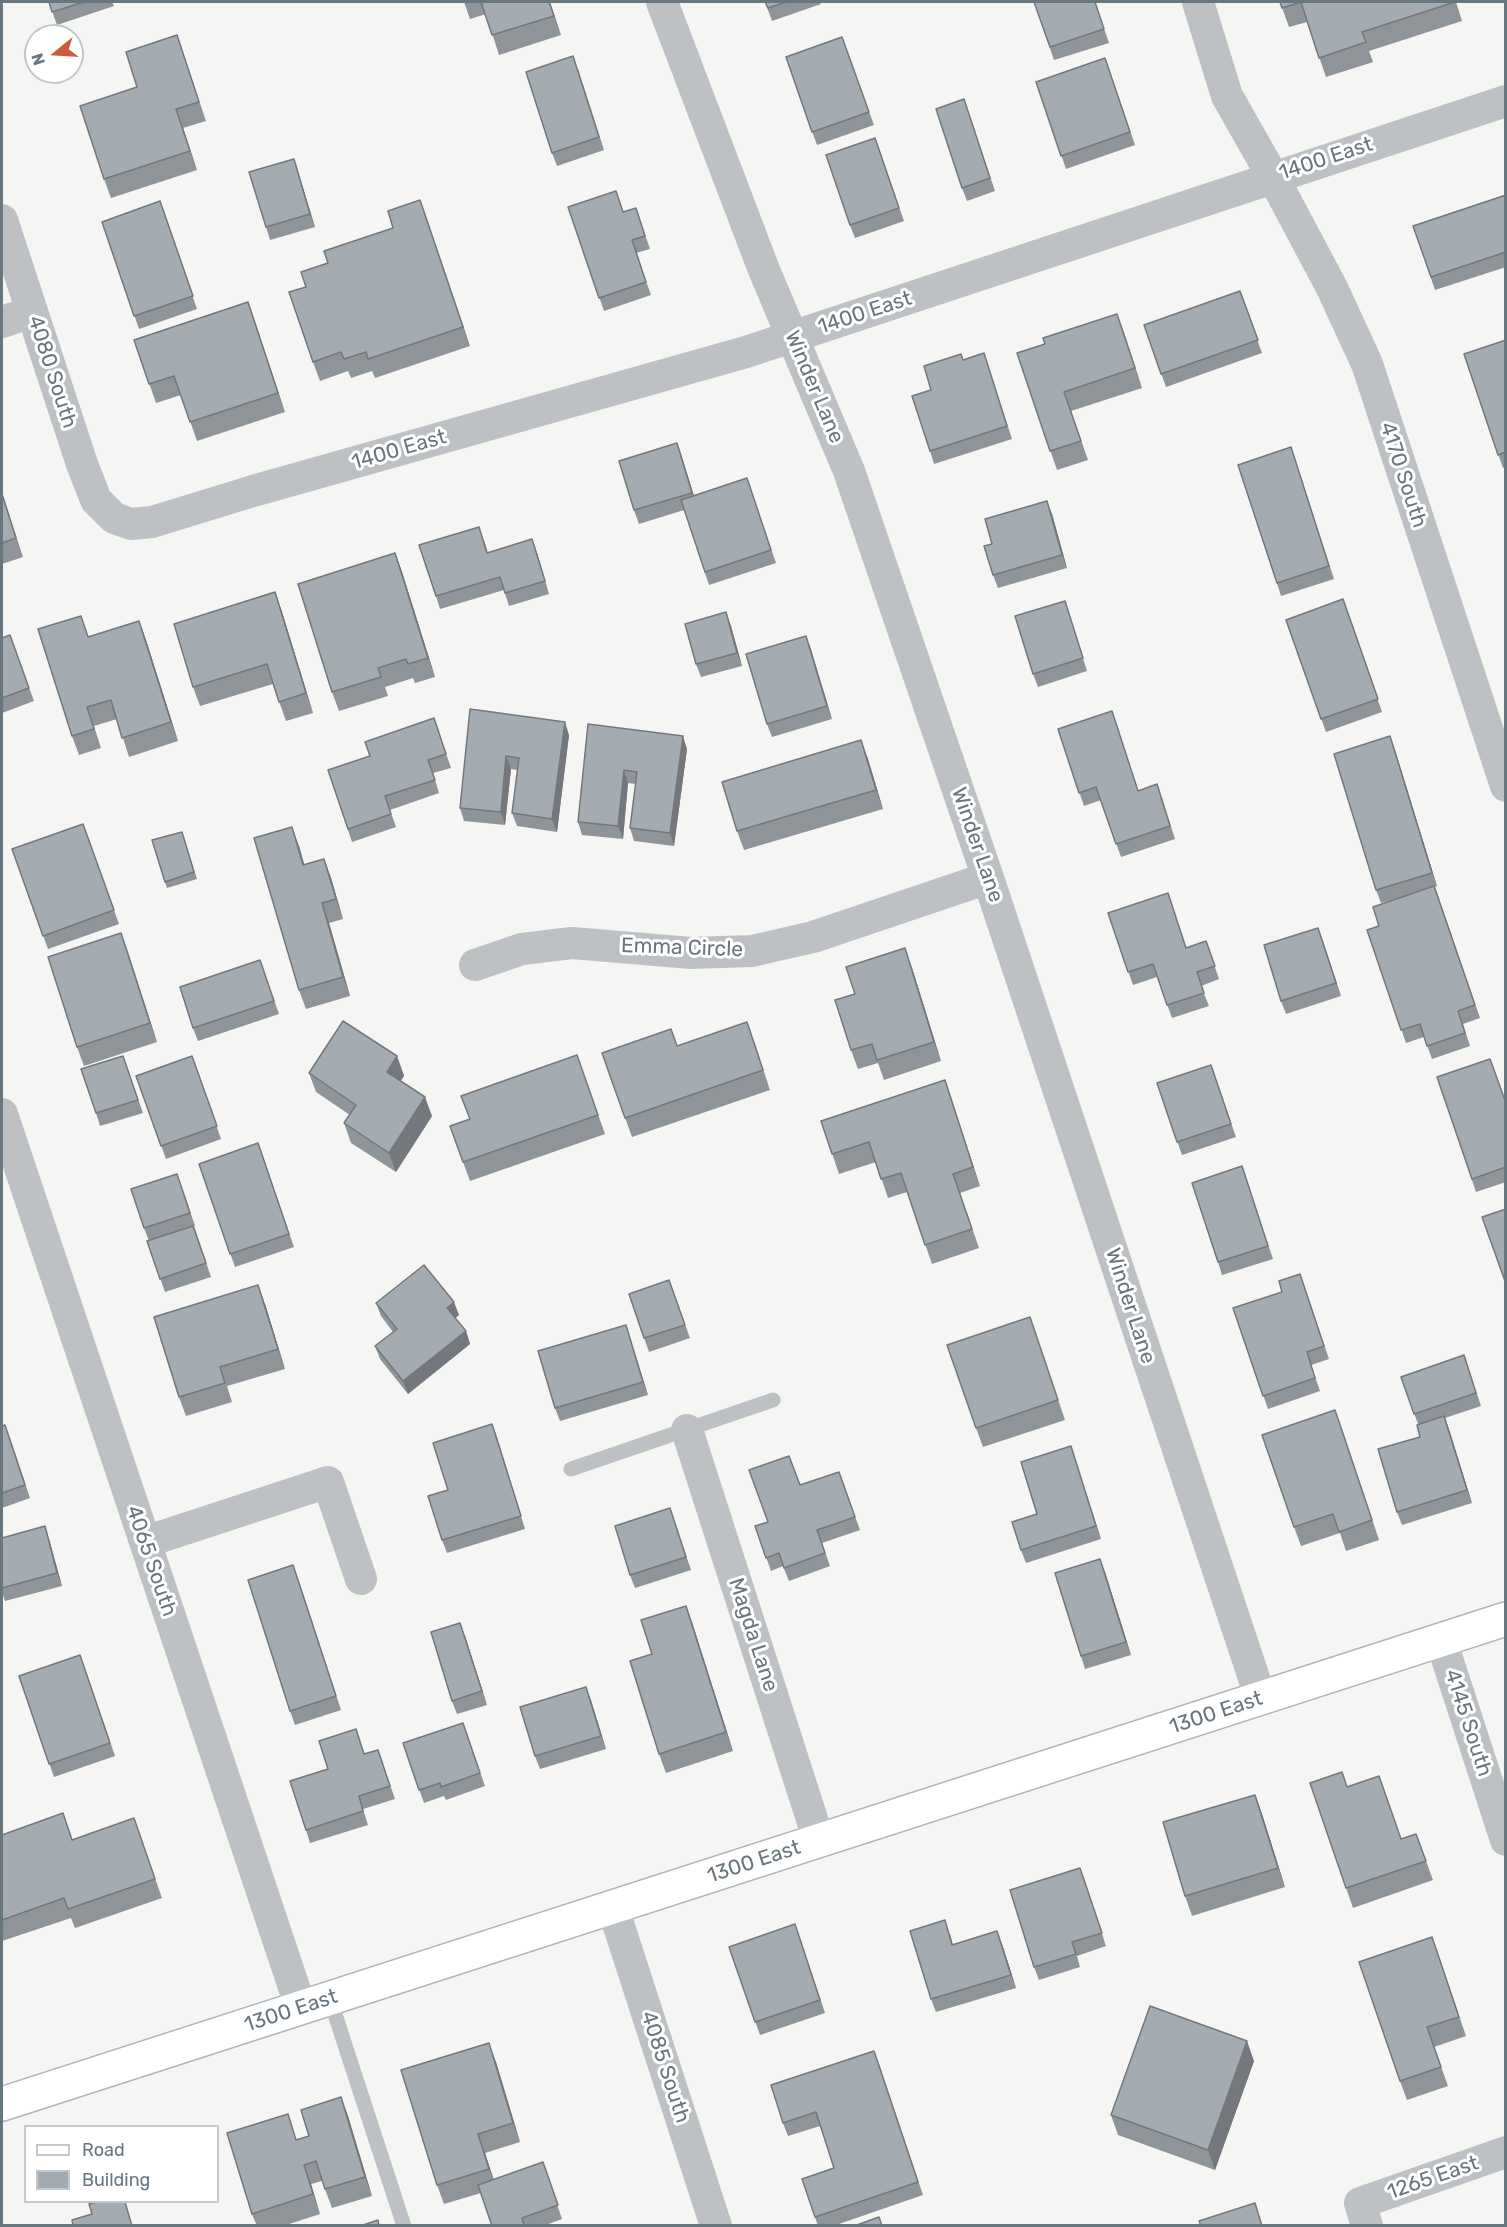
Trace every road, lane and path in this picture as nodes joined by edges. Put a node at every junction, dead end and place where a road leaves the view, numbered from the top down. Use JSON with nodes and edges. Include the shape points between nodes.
{"nodes":[{"id":1,"x":662,"y":2,"type":"edge"},
{"id":2,"x":1198,"y":2,"type":"edge"},
{"id":3,"x":1506,"y":101,"type":"edge"},
{"id":4,"x":1273,"y":177,"type":"junction"},
{"id":5,"x":2,"y":220,"type":"edge"},
{"id":6,"x":31,"y":312,"type":"junction"},
{"id":7,"x":2,"y":322,"type":"edge"},
{"id":8,"x":794,"y":337,"type":"junction"},
{"id":9,"x":114,"y":518,"type":"joint"},
{"id":10,"x":1506,"y":786,"type":"edge"},
{"id":11,"x":988,"y":878,"type":"junction"},
{"id":12,"x":475,"y":965,"type":"dead end"},
{"id":13,"x":2,"y":1114,"type":"edge"},
{"id":14,"x":773,"y":1400,"type":"dead end"},
{"id":15,"x":687,"y":1430,"type":"junction"},
{"id":16,"x":571,"y":1470,"type":"dead end"},
{"id":17,"x":145,"y":1542,"type":"junction"},
{"id":18,"x":361,"y":1579,"type":"dead end"},
{"id":19,"x":1506,"y":1619,"type":"edge"},
{"id":20,"x":1441,"y":1640,"type":"junction"},
{"id":21,"x":1260,"y":1699,"type":"junction"},
{"id":22,"x":1506,"y":1840,"type":"edge"},
{"id":23,"x":819,"y":1841,"type":"junction"},
{"id":24,"x":613,"y":1908,"type":"junction"},
{"id":25,"x":315,"y":2003,"type":"junction"},
{"id":26,"x":2,"y":2104,"type":"edge"},
{"id":27,"x":1506,"y":2152,"type":"edge"},
{"id":28,"x":1363,"y":2214,"type":"edge"},
{"id":29,"x":404,"y":2226,"type":"edge"},
{"id":30,"x":716,"y":2226,"type":"edge"}],
"edges":[{"from":1,"to":8,"type":"street","name":"Winder Lane","via":[[764,270]]},
{"from":2,"to":4,"type":"street","name":"4170 South","via":[[1227,96]]},
{"from":3,"to":4,"type":"street","name":"1400 East"},
{"from":4,"to":8,"type":"street","name":"1400 East"},
{"from":4,"to":10,"type":"street","name":"4170 South","via":[[1367,364]]},
{"from":5,"to":6,"type":"street","name":"4080 South"},
{"from":6,"to":7,"type":"street"},
{"from":6,"to":9,"type":"street","name":"4080 South","via":[[96,500]]},
{"from":8,"to":9,"type":"street","name":"1400 East","via":[[152,522],[131,524]]},
{"from":8,"to":11,"type":"street","name":"Winder Lane","via":[[849,471]]},
{"from":11,"to":12,"type":"street","name":"Emma Circle","via":[[813,937],[752,951],[691,953],[572,943],[522,949]]},
{"from":11,"to":21,"type":"street","name":"Winder Lane"},
{"from":13,"to":17,"type":"street","name":"4065 South"},
{"from":14,"to":15,"type":"lane"},
{"from":15,"to":16,"type":"lane"},
{"from":15,"to":23,"type":"street","name":"Magda Lane"},
{"from":17,"to":18,"type":"street","via":[[328,1482]]},
{"from":17,"to":25,"type":"street","name":"4065 South"},
{"from":19,"to":20,"type":"main road","name":"1300 East"},
{"from":20,"to":21,"type":"main road","name":"1300 East"},
{"from":20,"to":22,"type":"street","name":"4145 South"},
{"from":21,"to":23,"type":"main road","name":"1300 East"},
{"from":23,"to":24,"type":"main road","name":"1300 East"},
{"from":24,"to":25,"type":"main road","name":"1300 East"},
{"from":24,"to":30,"type":"street","name":"4085 South"},
{"from":25,"to":26,"type":"main road","name":"1300 East"},
{"from":25,"to":29,"type":"lane"},
{"from":27,"to":28,"type":"street","name":"1265 East"}]}
